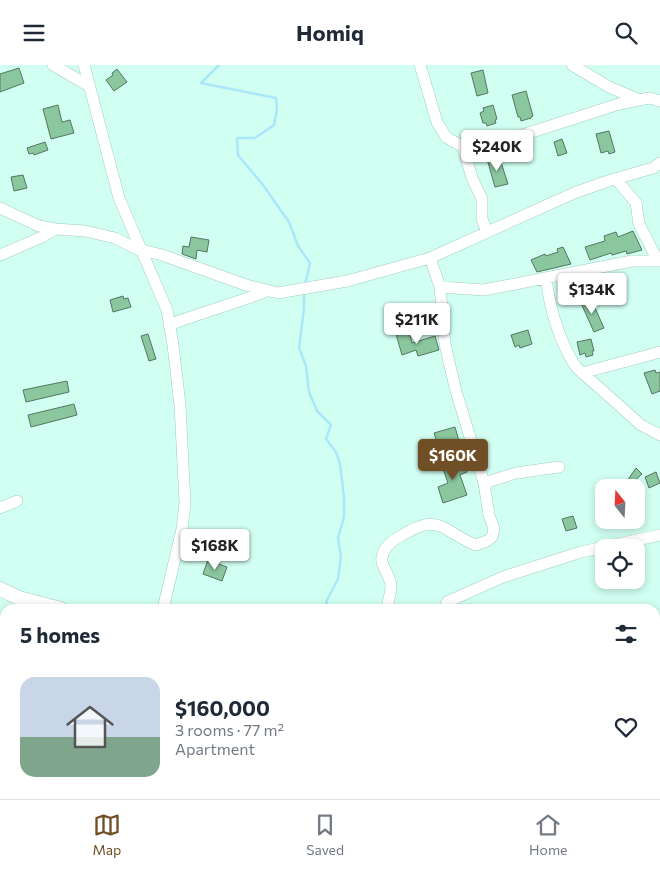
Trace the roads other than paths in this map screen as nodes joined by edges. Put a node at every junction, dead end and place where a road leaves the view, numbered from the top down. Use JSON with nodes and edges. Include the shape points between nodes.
{"nodes":[{"id":1,"x":53,"y":65,"type":"edge"},
{"id":2,"x":85,"y":65,"type":"edge"},
{"id":3,"x":420,"y":65,"type":"edge"},
{"id":4,"x":572,"y":65,"type":"edge"},
{"id":5,"x":89,"y":86,"type":"junction"},
{"id":6,"x":640,"y":100,"type":"junction"},
{"id":7,"x":660,"y":101,"type":"edge"},
{"id":8,"x":463,"y":147,"type":"junction"},
{"id":9,"x":660,"y":163,"type":"edge"},
{"id":10,"x":616,"y":179,"type":"junction"},
{"id":11,"x":0,"y":208,"type":"edge"},
{"id":12,"x":55,"y":229,"type":"junction"},
{"id":13,"x":487,"y":232,"type":"junction"},
{"id":14,"x":143,"y":251,"type":"junction"},
{"id":15,"x":0,"y":255,"type":"edge"},
{"id":16,"x":430,"y":258,"type":"junction"},
{"id":17,"x":659,"y":261,"type":"edge"},
{"id":18,"x":546,"y":278,"type":"junction"},
{"id":19,"x":440,"y":287,"type":"junction"},
{"id":20,"x":267,"y":291,"type":"junction"},
{"id":21,"x":169,"y":325,"type":"junction"},
{"id":22,"x":660,"y":352,"type":"edge"},
{"id":23,"x":582,"y":373,"type":"junction"},
{"id":24,"x":660,"y":435,"type":"edge"},
{"id":25,"x":560,"y":467,"type":"dead end"},
{"id":26,"x":484,"y":483,"type":"junction"},
{"id":27,"x":17,"y":501,"type":"dead end"},
{"id":28,"x":0,"y":508,"type":"edge"},
{"id":29,"x":660,"y":535,"type":"edge"},
{"id":30,"x":0,"y":589,"type":"edge"},
{"id":31,"x":42,"y":604,"type":"edge"},
{"id":32,"x":164,"y":604,"type":"edge"},
{"id":33,"x":389,"y":604,"type":"edge"},
{"id":34,"x":447,"y":604,"type":"edge"}],
"edges":[{"from":1,"to":5,"type":"street"},
{"from":2,"to":5,"type":"street"},
{"from":3,"to":8,"type":"street","via":[[437,122],[446,137]]},
{"from":4,"to":6,"type":"street","via":[[609,87]]},
{"from":5,"to":14,"type":"street","via":[[119,198]]},
{"from":6,"to":7,"type":"street"},
{"from":6,"to":8,"type":"street","via":[[485,147]]},
{"from":8,"to":13,"type":"street","via":[[482,199],[482,219]]},
{"from":9,"to":10,"type":"street"},
{"from":10,"to":13,"type":"street","via":[[574,193]]},
{"from":10,"to":17,"type":"street","via":[[636,203],[639,223]]},
{"from":11,"to":12,"type":"street","via":[[27,221]]},
{"from":12,"to":14,"type":"street","via":[[115,237]]},
{"from":12,"to":15,"type":"street"},
{"from":13,"to":16,"type":"street"},
{"from":14,"to":20,"type":"street"},
{"from":14,"to":21,"type":"street","via":[[167,310]]},
{"from":16,"to":19,"type":"street"},
{"from":16,"to":20,"type":"street","via":[[347,281],[278,293]]},
{"from":17,"to":18,"type":"street","via":[[632,261]]},
{"from":18,"to":19,"type":"street","via":[[484,290]]},
{"from":18,"to":23,"type":"street","via":[[560,336],[569,357]]},
{"from":19,"to":26,"type":"street","via":[[445,344],[453,381]]},
{"from":20,"to":21,"type":"street"},
{"from":21,"to":32,"type":"street","via":[[180,405],[186,503]]},
{"from":22,"to":23,"type":"street"},
{"from":23,"to":24,"type":"street","via":[[641,425]]},
{"from":25,"to":26,"type":"street","via":[[516,473]]},
{"from":26,"to":33,"type":"street","via":[[494,529],[492,537],[476,545],[460,539],[444,527],[426,524],[392,541],[384,549],[381,559],[391,585]]},
{"from":27,"to":28,"type":"street"},
{"from":29,"to":34,"type":"street","via":[[581,552],[504,577]]},
{"from":30,"to":31,"type":"main road"}]}
